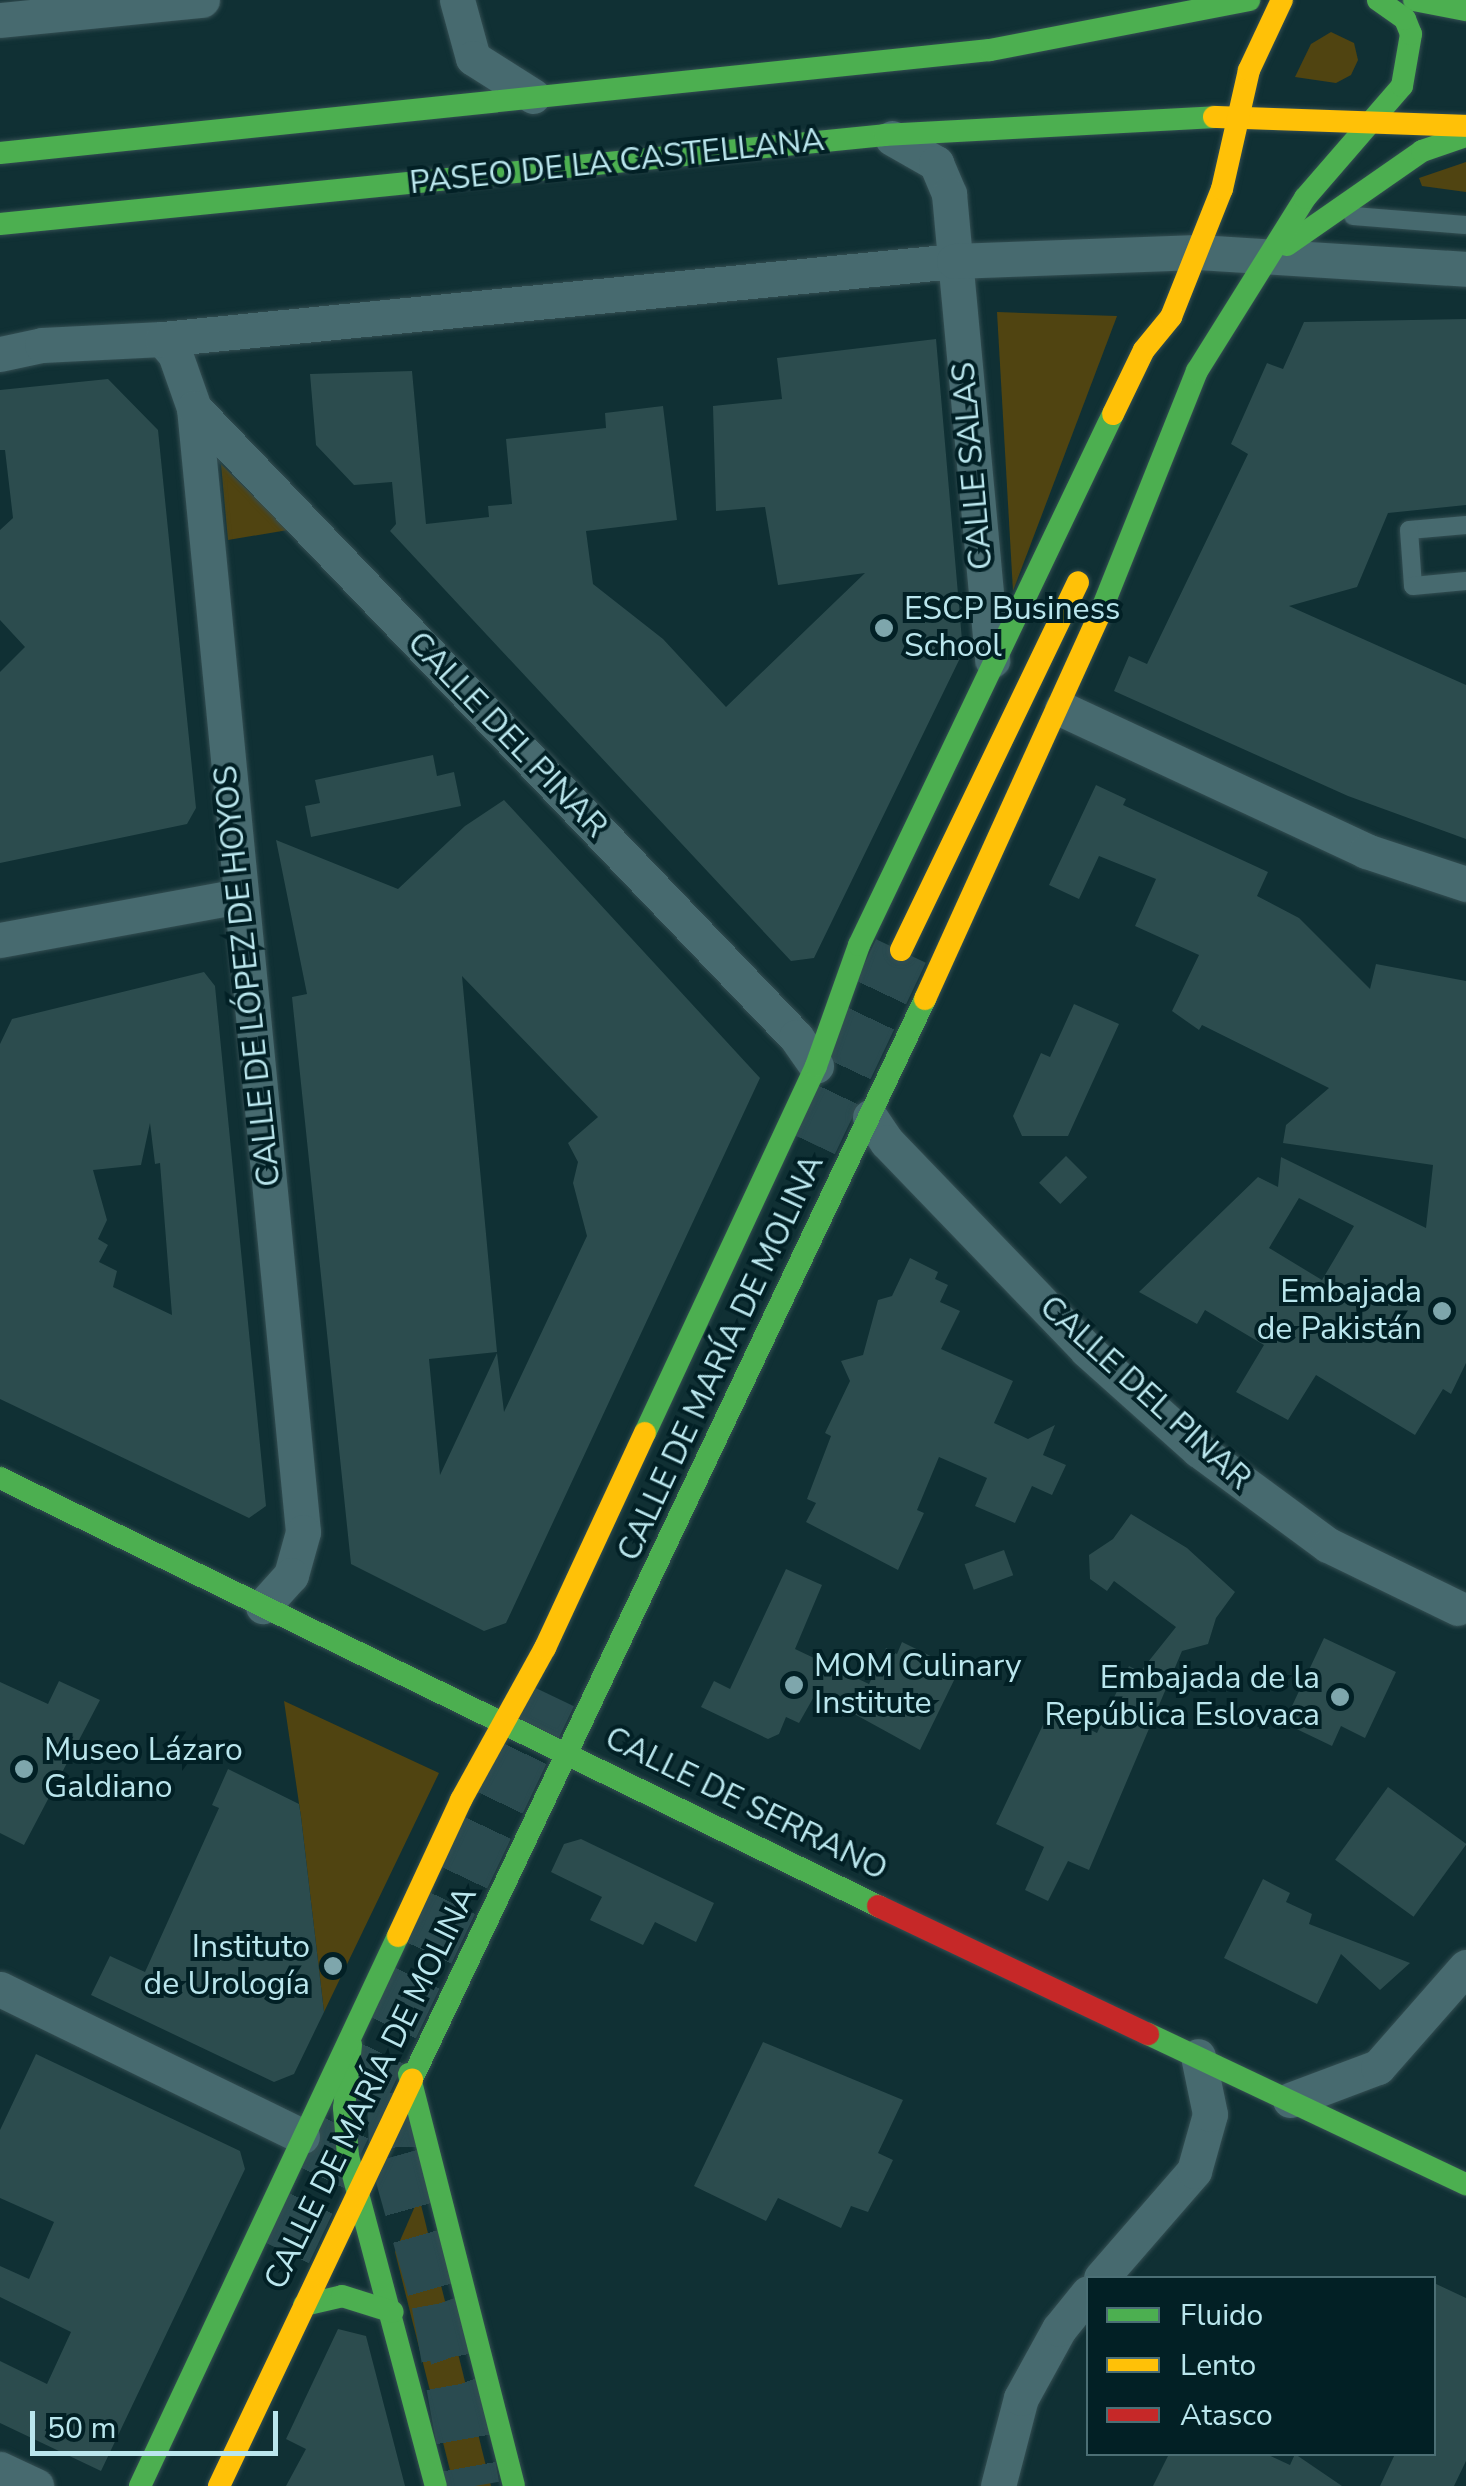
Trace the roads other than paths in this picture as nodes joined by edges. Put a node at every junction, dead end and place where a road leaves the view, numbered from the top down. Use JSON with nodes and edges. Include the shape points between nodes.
{"nodes":[{"id":1,"x":202,"y":0,"type":"edge"},
{"id":2,"x":457,"y":0,"type":"edge"},
{"id":3,"x":1249,"y":0,"type":"edge"},
{"id":4,"x":1282,"y":0,"type":"edge"},
{"id":5,"x":1378,"y":0,"type":"edge"},
{"id":6,"x":1414,"y":0,"type":"edge"},
{"id":7,"x":1466,"y":10,"type":"edge"},
{"id":8,"x":0,"y":20,"type":"edge"},
{"id":9,"x":534,"y":97,"type":"junction"},
{"id":10,"x":1236,"y":116,"type":"junction"},
{"id":11,"x":1370,"y":120,"type":"junction"},
{"id":12,"x":1144,"y":122,"type":"junction"},
{"id":13,"x":1466,"y":126,"type":"edge"},
{"id":14,"x":885,"y":135,"type":"junction"},
{"id":15,"x":1466,"y":136,"type":"edge"},
{"id":16,"x":0,"y":153,"type":"edge"},
{"id":17,"x":1222,"y":189,"type":"junction"},
{"id":18,"x":0,"y":224,"type":"edge"},
{"id":19,"x":1466,"y":225,"type":"edge"},
{"id":20,"x":1198,"y":252,"type":"junction"},
{"id":21,"x":1272,"y":254,"type":"junction"},
{"id":22,"x":954,"y":261,"type":"junction"},
{"id":23,"x":1466,"y":269,"type":"edge"},
{"id":24,"x":1171,"y":316,"type":"junction"},
{"id":25,"x":162,"y":339,"type":"junction"},
{"id":26,"x":0,"y":351,"type":"edge"},
{"id":27,"x":1161,"y":374,"type":"dead end"},
{"id":28,"x":194,"y":408,"type":"junction"},
{"id":29,"x":1466,"y":525,"type":"edge"},
{"id":30,"x":1087,"y":563,"type":"dead end"},
{"id":31,"x":1466,"y":581,"type":"edge"},
{"id":32,"x":993,"y":671,"type":"junction"},
{"id":33,"x":1062,"y":709,"type":"junction"},
{"id":34,"x":1466,"y":884,"type":"edge"},
{"id":35,"x":240,"y":896,"type":"junction"},
{"id":36,"x":0,"y":940,"type":"edge"},
{"id":37,"x":901,"y":950,"type":"tunnel mouth"},
{"id":38,"x":816,"y":1066,"type":"junction"},
{"id":39,"x":870,"y":1117,"type":"junction"},
{"id":40,"x":0,"y":1478,"type":"edge"},
{"id":41,"x":263,"y":1606,"type":"junction"},
{"id":42,"x":1464,"y":1606,"type":"edge"},
{"id":43,"x":504,"y":1723,"type":"junction"},
{"id":44,"x":569,"y":1753,"type":"junction"},
{"id":45,"x":508,"y":1772,"type":"dead end"},
{"id":46,"x":498,"y":1840,"type":"dead end"},
{"id":47,"x":1466,"y":1967,"type":"edge"},
{"id":48,"x":0,"y":1989,"type":"edge"},
{"id":49,"x":354,"y":2025,"type":"junction"},
{"id":50,"x":1198,"y":2056,"type":"junction"},
{"id":51,"x":409,"y":2074,"type":"junction"},
{"id":52,"x":1290,"y":2100,"type":"junction"},
{"id":53,"x":302,"y":2136,"type":"junction"},
{"id":54,"x":1466,"y":2184,"type":"edge"},
{"id":55,"x":356,"y":2194,"type":"junction"},
{"id":56,"x":1103,"y":2276,"type":"edge"},
{"id":57,"x":1086,"y":2295,"type":"edge"},
{"id":58,"x":304,"y":2306,"type":"junction"},
{"id":59,"x":393,"y":2312,"type":"junction"},
{"id":60,"x":0,"y":2469,"type":"edge"},
{"id":61,"x":36,"y":2486,"type":"edge"},
{"id":62,"x":140,"y":2486,"type":"edge"},
{"id":63,"x":218,"y":2486,"type":"edge"},
{"id":64,"x":436,"y":2486,"type":"edge"},
{"id":65,"x":514,"y":2486,"type":"edge"},
{"id":66,"x":998,"y":2486,"type":"edge"}],
"edges":[{"from":1,"to":8,"type":"street"},
{"from":2,"to":9,"type":"street","via":[[474,58]]},
{"from":3,"to":9,"type":"main road","via":[[990,50]]},
{"from":4,"to":10,"type":"main road","name":"CALLE DE MARÍA DE MOLINA"},
{"from":5,"to":11,"type":"main road","name":"CALLE DE MARÍA DE MOLINA","via":[[1405,19],[1412,52],[1402,86]]},
{"from":6,"to":7,"type":"main road"},
{"from":9,"to":16,"type":"main road"},
{"from":10,"to":11,"type":"main road","name":"PASEO DE LA CASTELLANA"},
{"from":10,"to":12,"type":"main road","name":"PASEO DE LA CASTELLANA"},
{"from":10,"to":17,"type":"main road","name":"CALLE DE MARÍA DE MOLINA"},
{"from":11,"to":13,"type":"main road"},
{"from":11,"to":21,"type":"main road","name":"CALLE DE MARÍA DE MOLINA","via":[[1305,198]]},
{"from":12,"to":14,"type":"main road","name":"PASEO DE LA CASTELLANA"},
{"from":12,"to":17,"type":"main road","via":[[1195,148]]},
{"from":14,"to":18,"type":"main road","name":"PASEO DE LA CASTELLANA"},
{"from":14,"to":22,"type":"street","name":"CALLE SALAS","via":[[920,148],[936,163],[948,194]]},
{"from":15,"to":21,"type":"main road","via":[[1422,151]]},
{"from":17,"to":20,"type":"main road","name":"CALLE DE MARÍA DE MOLINA"},
{"from":19,"to":21,"type":"lane","via":[[1351,216]]},
{"from":20,"to":21,"type":"street"},
{"from":20,"to":22,"type":"street"},
{"from":20,"to":24,"type":"main road","name":"CALLE DE MARÍA DE MOLINA"},
{"from":21,"to":23,"type":"street"},
{"from":21,"to":33,"type":"main road","name":"CALLE DE MARÍA DE MOLINA","via":[[1197,371]]},
{"from":22,"to":25,"type":"street"},
{"from":22,"to":32,"type":"street","name":"CALLE SALAS"},
{"from":24,"to":27,"type":"main road","name":"CALLE DE MARÍA DE MOLINA"},
{"from":24,"to":32,"type":"main road","name":"CALLE DE MARÍA DE MOLINA","via":[[1144,350]]},
{"from":25,"to":26,"type":"street"},
{"from":25,"to":28,"type":"street","name":"CALLE DE LÓPEZ DE HOYOS","via":[[175,354]]},
{"from":28,"to":35,"type":"street","name":"CALLE DE LÓPEZ DE HOYOS"},
{"from":28,"to":38,"type":"street","name":"CALLE DEL PINAR","via":[[796,1037]]},
{"from":29,"to":31,"type":"lane","via":[[1409,530],[1413,586]]},
{"from":30,"to":37,"type":"main road"},
{"from":32,"to":38,"type":"main road","name":"CALLE DE MARÍA DE MOLINA","via":[[859,946]]},
{"from":33,"to":34,"type":"street","via":[[1366,852]]},
{"from":33,"to":39,"type":"main road","name":"CALLE DE MARÍA DE MOLINA"},
{"from":35,"to":36,"type":"street"},
{"from":35,"to":41,"type":"street","name":"CALLE DE LÓPEZ DE HOYOS","via":[[303,1532],[299,1562]]},
{"from":38,"to":43,"type":"main road","name":"CALLE DE MARÍA DE MOLINA","via":[[546,1648]]},
{"from":39,"to":42,"type":"street","name":"CALLE DEL PINAR","via":[[886,1142],[1087,1350],[1199,1450],[1328,1545]]},
{"from":39,"to":44,"type":"main road","name":"CALLE DE MARÍA DE MOLINA"},
{"from":40,"to":41,"type":"main road","name":"CALLE DE SERRANO"},
{"from":41,"to":43,"type":"main road","name":"CALLE DE SERRANO"},
{"from":43,"to":44,"type":"main road","name":"CALLE DE SERRANO"},
{"from":43,"to":45,"type":"main road"},
{"from":43,"to":49,"type":"main road","name":"CALLE DE MARÍA DE MOLINA"},
{"from":44,"to":50,"type":"main road","name":"CALLE DE SERRANO"},
{"from":44,"to":51,"type":"main road","name":"CALLE DE MARÍA DE MOLINA"},
{"from":46,"to":51,"type":"main road","via":[[428,1992]]},
{"from":47,"to":52,"type":"street","via":[[1378,2067]]},
{"from":48,"to":53,"type":"street"},
{"from":49,"to":53,"type":"main road","name":"CALLE DE MARÍA DE MOLINA"},
{"from":49,"to":55,"type":"main road","via":[[344,2108]]},
{"from":50,"to":52,"type":"main road","name":"CALLE DE SERRANO"},
{"from":50,"to":56,"type":"street","via":[[1210,2114],[1194,2172]]},
{"from":51,"to":55,"type":"main road","name":"CALLE DE MARÍA DE MOLINA"},
{"from":51,"to":65,"type":"main road"},
{"from":52,"to":54,"type":"main road","name":"CALLE DE SERRANO"},
{"from":53,"to":62,"type":"main road","name":"CALLE DE MARÍA DE MOLINA"},
{"from":55,"to":58,"type":"main road","name":"CALLE DE MARÍA DE MOLINA"},
{"from":55,"to":59,"type":"main road"},
{"from":57,"to":66,"type":"street","via":[[1059,2329],[1022,2398]]},
{"from":58,"to":59,"type":"main road","via":[[342,2296]]},
{"from":58,"to":63,"type":"main road","name":"CALLE DE MARÍA DE MOLINA"},
{"from":59,"to":64,"type":"main road"},
{"from":60,"to":61,"type":"street"}]}
